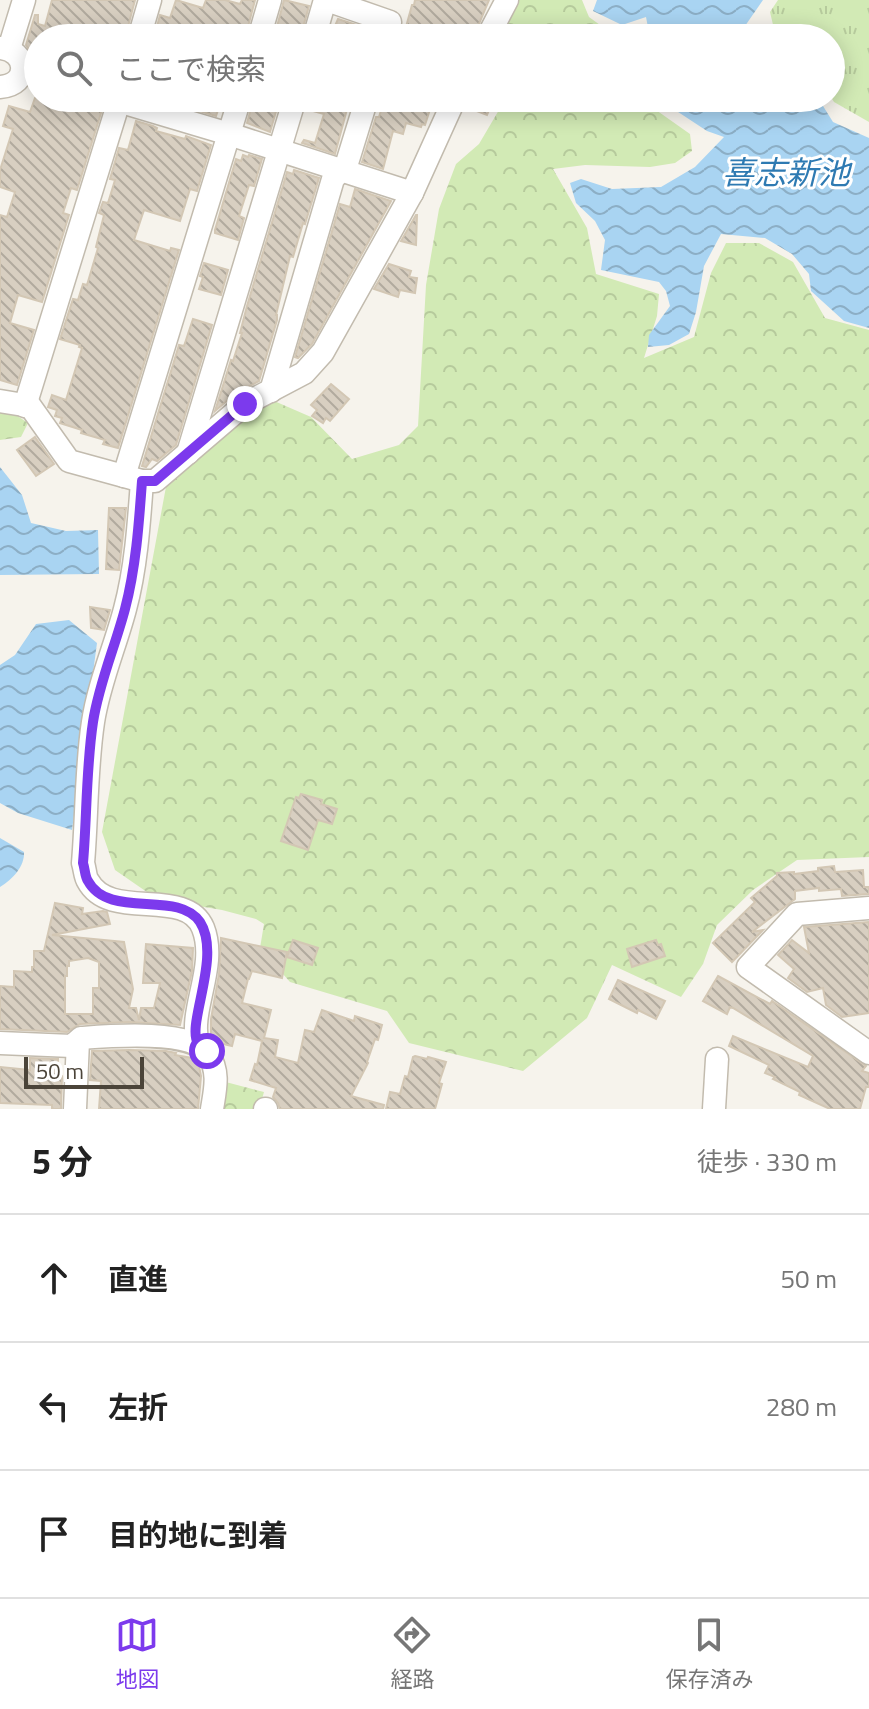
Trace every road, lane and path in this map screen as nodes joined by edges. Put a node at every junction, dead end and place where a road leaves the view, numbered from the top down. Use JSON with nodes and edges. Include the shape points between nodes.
{"nodes":[{"id":1,"x":24,"y":0,"type":"edge"},
{"id":2,"x":150,"y":0,"type":"edge"},
{"id":3,"x":270,"y":0,"type":"edge"},
{"id":4,"x":507,"y":0,"type":"edge"},
{"id":5,"x":332,"y":1,"type":"edge"},
{"id":6,"x":143,"y":24,"type":"edge"},
{"id":7,"x":263,"y":24,"type":"edge"},
{"id":8,"x":321,"y":24,"type":"edge"},
{"id":9,"x":389,"y":24,"type":"edge"},
{"id":10,"x":494,"y":24,"type":"edge"},
{"id":11,"x":4,"y":48,"type":"edge"},
{"id":12,"x":24,"y":67,"type":"edge"},
{"id":13,"x":24,"y":79,"type":"edge"},
{"id":14,"x":0,"y":87,"type":"edge"},
{"id":15,"x":111,"y":112,"type":"edge"},
{"id":16,"x":157,"y":112,"type":"edge"},
{"id":17,"x":236,"y":112,"type":"edge"},
{"id":18,"x":291,"y":112,"type":"edge"},
{"id":19,"x":363,"y":112,"type":"edge"},
{"id":20,"x":449,"y":112,"type":"edge"},
{"id":21,"x":229,"y":134,"type":"junction"},
{"id":22,"x":280,"y":150,"type":"junction"},
{"id":23,"x":341,"y":170,"type":"junction"},
{"id":24,"x":412,"y":193,"type":"junction"},
{"id":25,"x":271,"y":391,"type":"junction"},
{"id":26,"x":0,"y":401,"type":"edge"},
{"id":27,"x":25,"y":406,"type":"junction"},
{"id":28,"x":188,"y":454,"type":"junction"},
{"id":29,"x":133,"y":478,"type":"junction"},
{"id":30,"x":869,"y":908,"type":"edge"},
{"id":31,"x":78,"y":1041,"type":"junction"},
{"id":32,"x":0,"y":1043,"type":"edge"},
{"id":33,"x":198,"y":1044,"type":"junction"},
{"id":34,"x":869,"y":1053,"type":"edge"},
{"id":35,"x":717,"y":1059,"type":"dead end"},
{"id":36,"x":75,"y":1109,"type":"edge"},
{"id":37,"x":212,"y":1109,"type":"edge"},
{"id":38,"x":714,"y":1109,"type":"edge"}],
"edges":[{"from":1,"to":11,"type":"street"},
{"from":2,"to":6,"type":"street"},
{"from":3,"to":7,"type":"street"},
{"from":4,"to":10,"type":"street"},
{"from":5,"to":8,"type":"street"},
{"from":5,"to":9,"type":"street"},
{"from":11,"to":12,"type":"street"},
{"from":13,"to":14,"type":"street"},
{"from":15,"to":27,"type":"street"},
{"from":16,"to":21,"type":"street"},
{"from":17,"to":21,"type":"street"},
{"from":18,"to":22,"type":"street"},
{"from":19,"to":23,"type":"street"},
{"from":20,"to":24,"type":"street"},
{"from":21,"to":22,"type":"street"},
{"from":21,"to":29,"type":"street"},
{"from":22,"to":23,"type":"street"},
{"from":22,"to":28,"type":"street"},
{"from":23,"to":24,"type":"street"},
{"from":23,"to":25,"type":"street","via":[[333,179]]},
{"from":24,"to":25,"type":"street","via":[[323,352],[304,373]]},
{"from":25,"to":28,"type":"street","via":[[245,404]]},
{"from":26,"to":27,"type":"street"},
{"from":27,"to":29,"type":"street","via":[[69,461]]},
{"from":28,"to":29,"type":"street","via":[[155,481]]},
{"from":29,"to":33,"type":"street","via":[[138,528],[125,608],[93,723],[83,863],[88,882],[99,893],[123,902],[174,907],[194,914],[202,926],[206,974],[195,1033]]},
{"from":30,"to":34,"type":"street","via":[[797,914],[748,967]]},
{"from":31,"to":32,"type":"street","via":[[72,1046]]},
{"from":31,"to":33,"type":"street","via":[[144,1035]]},
{"from":31,"to":36,"type":"street"},
{"from":33,"to":37,"type":"street","via":[[214,1064]]},
{"from":35,"to":38,"type":"street"}]}
